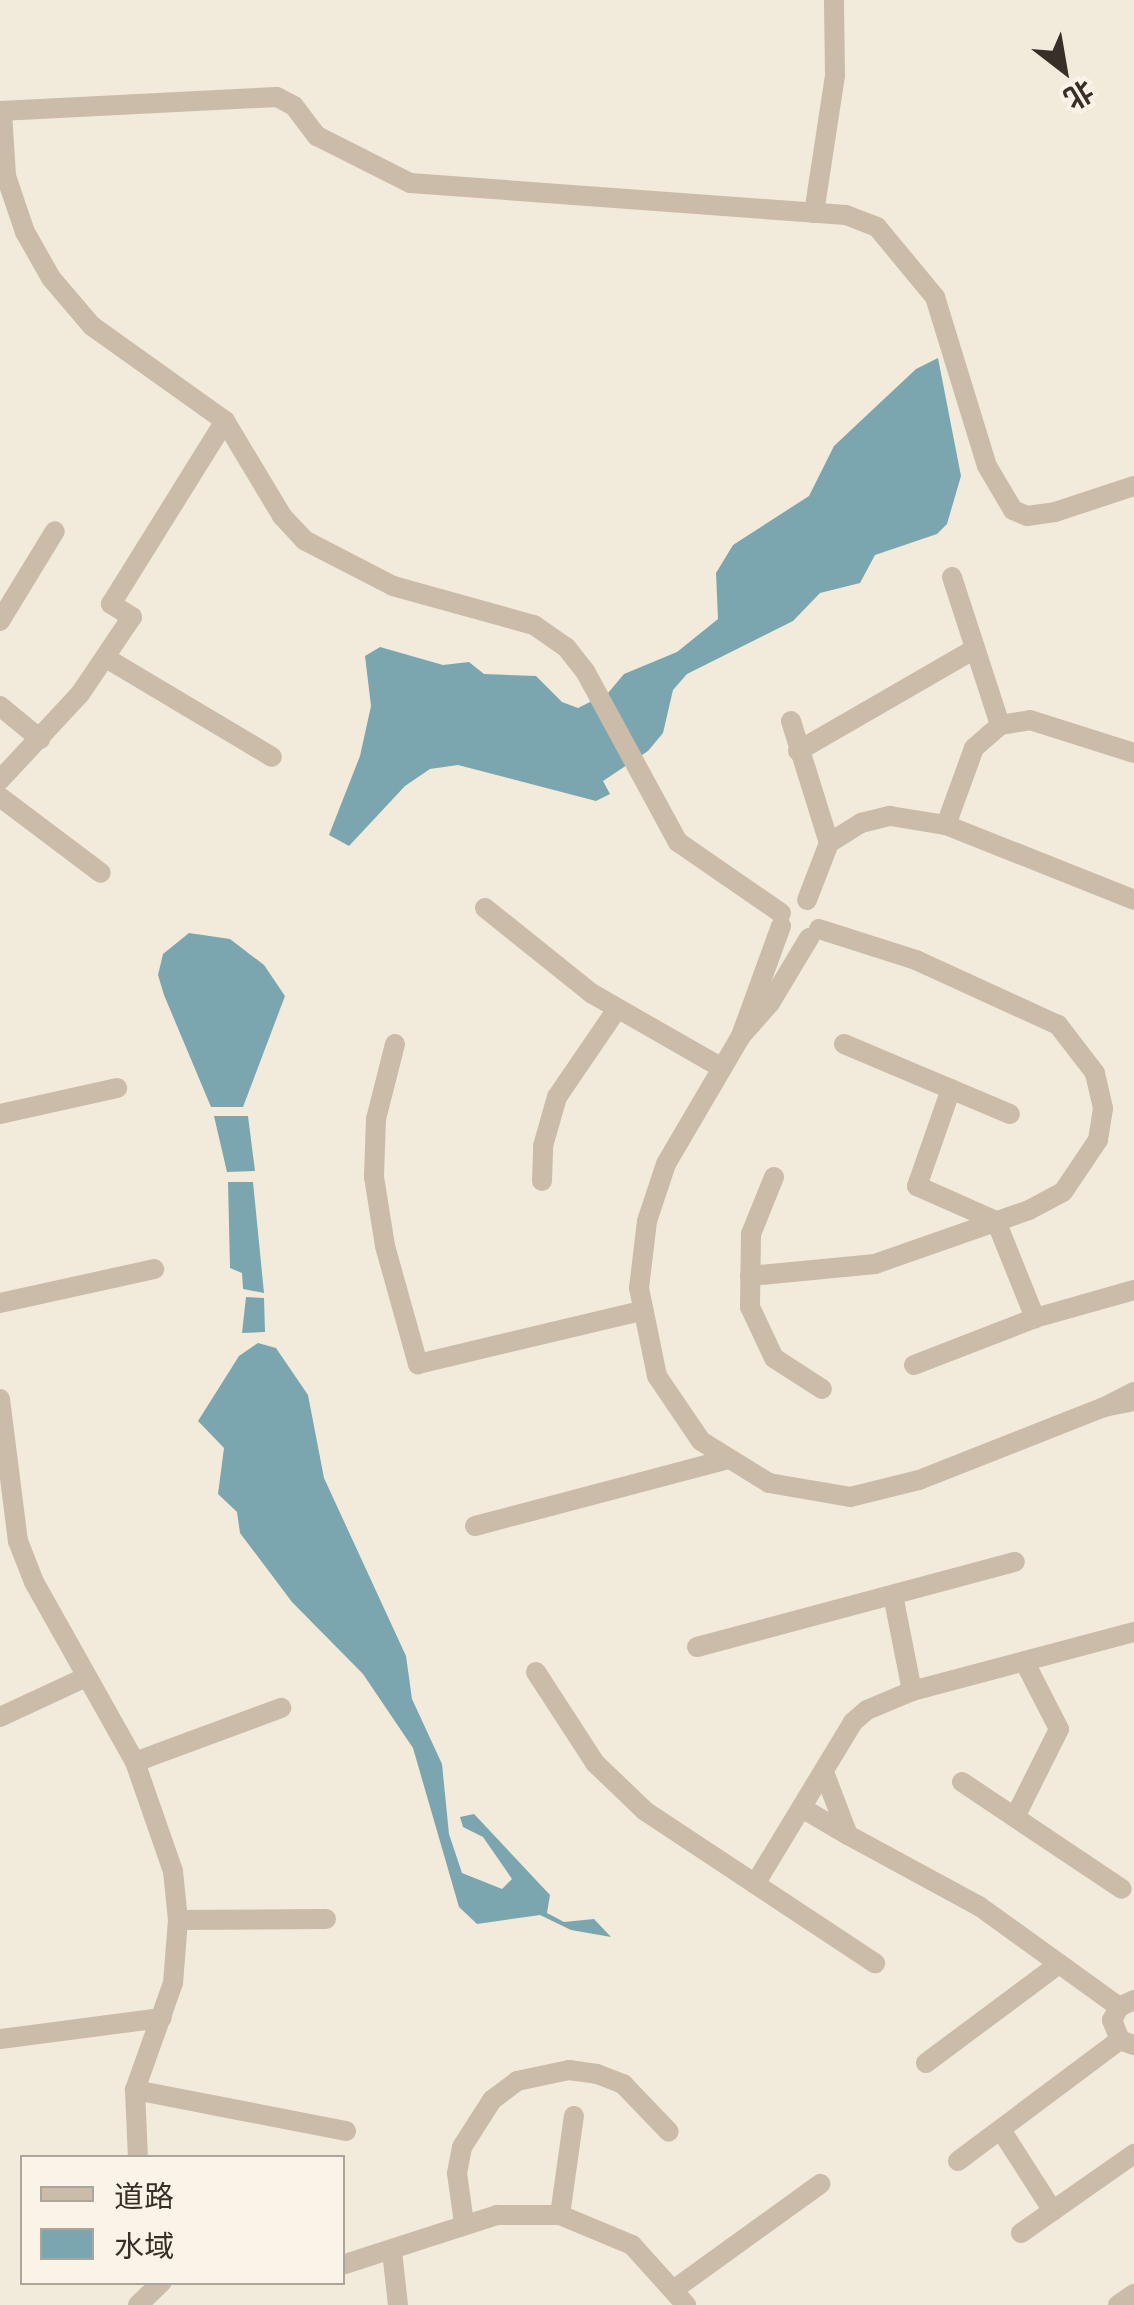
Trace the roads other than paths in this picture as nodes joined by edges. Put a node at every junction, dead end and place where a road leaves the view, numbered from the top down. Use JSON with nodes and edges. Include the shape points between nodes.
{"nodes":[{"id":1,"x":834,"y":0,"type":"edge"},
{"id":2,"x":1,"y":112,"type":"edge"},
{"id":3,"x":814,"y":213,"type":"junction"},
{"id":4,"x":225,"y":421,"type":"junction"},
{"id":5,"x":1134,"y":486,"type":"edge"},
{"id":6,"x":55,"y":532,"type":"dead end"},
{"id":7,"x":952,"y":577,"type":"dead end"},
{"id":8,"x":0,"y":621,"type":"edge"},
{"id":9,"x":973,"y":650,"type":"junction"},
{"id":10,"x":106,"y":658,"type":"junction"},
{"id":11,"x":0,"y":706,"type":"edge"},
{"id":12,"x":791,"y":721,"type":"dead end"},
{"id":13,"x":1000,"y":725,"type":"junction"},
{"id":14,"x":40,"y":739,"type":"junction"},
{"id":15,"x":798,"y":751,"type":"junction"},
{"id":16,"x":1134,"y":753,"type":"edge"},
{"id":17,"x":272,"y":757,"type":"dead end"},
{"id":18,"x":0,"y":780,"type":"edge"},
{"id":19,"x":0,"y":797,"type":"edge"},
{"id":20,"x":946,"y":824,"type":"junction"},
{"id":21,"x":829,"y":844,"type":"junction"},
{"id":22,"x":100,"y":873,"type":"dead end"},
{"id":23,"x":807,"y":900,"type":"junction"},
{"id":24,"x":1134,"y":900,"type":"edge"},
{"id":25,"x":484,"y":908,"type":"dead end"},
{"id":26,"x":781,"y":920,"type":"junction"},
{"id":27,"x":814,"y":934,"type":"junction"},
{"id":28,"x":617,"y":1009,"type":"junction"},
{"id":29,"x":741,"y":1036,"type":"junction"},
{"id":30,"x":395,"y":1044,"type":"dead end"},
{"id":31,"x":844,"y":1044,"type":"dead end"},
{"id":32,"x":722,"y":1068,"type":"junction"},
{"id":33,"x":117,"y":1088,"type":"dead end"},
{"id":34,"x":951,"y":1089,"type":"junction"},
{"id":35,"x":0,"y":1114,"type":"edge"},
{"id":36,"x":1010,"y":1114,"type":"dead end"},
{"id":37,"x":774,"y":1176,"type":"dead end"},
{"id":38,"x":542,"y":1181,"type":"dead end"},
{"id":39,"x":996,"y":1221,"type":"junction"},
{"id":40,"x":154,"y":1269,"type":"dead end"},
{"id":41,"x":750,"y":1276,"type":"junction"},
{"id":42,"x":1134,"y":1290,"type":"edge"},
{"id":43,"x":0,"y":1303,"type":"edge"},
{"id":44,"x":640,"y":1311,"type":"junction"},
{"id":45,"x":1035,"y":1318,"type":"junction"},
{"id":46,"x":914,"y":1365,"type":"dead end"},
{"id":47,"x":822,"y":1389,"type":"dead end"},
{"id":48,"x":1134,"y":1392,"type":"edge"},
{"id":49,"x":0,"y":1401,"type":"edge"},
{"id":50,"x":1134,"y":1401,"type":"edge"},
{"id":51,"x":1104,"y":1408,"type":"junction"},
{"id":52,"x":724,"y":1460,"type":"junction"},
{"id":53,"x":474,"y":1526,"type":"dead end"},
{"id":54,"x":1016,"y":1562,"type":"dead end"},
{"id":55,"x":892,"y":1595,"type":"junction"},
{"id":56,"x":1134,"y":1632,"type":"edge"},
{"id":57,"x":697,"y":1647,"type":"dead end"},
{"id":58,"x":1024,"y":1661,"type":"junction"},
{"id":59,"x":536,"y":1672,"type":"dead end"},
{"id":60,"x":86,"y":1677,"type":"junction"},
{"id":61,"x":912,"y":1691,"type":"junction"},
{"id":62,"x":281,"y":1708,"type":"dead end"},
{"id":63,"x":0,"y":1717,"type":"edge"},
{"id":64,"x":135,"y":1762,"type":"junction"},
{"id":65,"x":824,"y":1772,"type":"junction"},
{"id":66,"x":962,"y":1782,"type":"dead end"},
{"id":67,"x":802,"y":1808,"type":"junction"},
{"id":68,"x":1015,"y":1818,"type":"junction"},
{"id":69,"x":848,"y":1835,"type":"junction"},
{"id":70,"x":755,"y":1884,"type":"junction"},
{"id":71,"x":1122,"y":1889,"type":"dead end"},
{"id":72,"x":326,"y":1918,"type":"dead end"},
{"id":73,"x":178,"y":1920,"type":"junction"},
{"id":74,"x":875,"y":1963,"type":"dead end"},
{"id":75,"x":1059,"y":1964,"type":"junction"},
{"id":76,"x":1126,"y":2003,"type":"edge"},
{"id":77,"x":162,"y":2018,"type":"junction"},
{"id":78,"x":0,"y":2039,"type":"edge"},
{"id":79,"x":1127,"y":2042,"type":"edge"},
{"id":80,"x":926,"y":2064,"type":"dead end"},
{"id":81,"x":135,"y":2090,"type":"junction"},
{"id":82,"x":574,"y":2116,"type":"dead end"},
{"id":83,"x":1001,"y":2130,"type":"junction"},
{"id":84,"x":346,"y":2131,"type":"dead end"},
{"id":85,"x":669,"y":2132,"type":"dead end"},
{"id":86,"x":1134,"y":2154,"type":"edge"},
{"id":87,"x":138,"y":2155,"type":"edge"},
{"id":88,"x":958,"y":2161,"type":"dead end"},
{"id":89,"x":820,"y":2184,"type":"dead end"},
{"id":90,"x":1054,"y":2210,"type":"junction"},
{"id":91,"x":560,"y":2215,"type":"junction"},
{"id":92,"x":464,"y":2223,"type":"junction"},
{"id":93,"x":1021,"y":2233,"type":"dead end"},
{"id":94,"x":392,"y":2251,"type":"junction"},
{"id":95,"x":345,"y":2264,"type":"edge"},
{"id":96,"x":159,"y":2285,"type":"edge"},
{"id":97,"x":1134,"y":2294,"type":"edge"},
{"id":98,"x":681,"y":2296,"type":"edge"},
{"id":99,"x":138,"y":2305,"type":"edge"},
{"id":100,"x":398,"y":2305,"type":"edge"},
{"id":101,"x":1118,"y":2305,"type":"edge"}],
"edges":[{"from":1,"to":3,"type":"street","via":[[835,75]]},
{"from":2,"to":3,"type":"street","via":[[277,97],[294,106],[317,136],[410,183]]},
{"from":2,"to":4,"type":"street","via":[[6,176],[52,278],[92,326]]},
{"from":3,"to":5,"type":"street","via":[[877,227],[935,298],[998,494],[1013,510],[1027,516],[1055,512]]},
{"from":4,"to":10,"type":"street","via":[[111,604],[132,617]]},
{"from":4,"to":26,"type":"street","via":[[282,516],[304,540],[393,586],[534,626],[586,671],[678,842]]},
{"from":6,"to":8,"type":"street"},
{"from":7,"to":9,"type":"street"},
{"from":9,"to":13,"type":"street"},
{"from":9,"to":15,"type":"street"},
{"from":10,"to":14,"type":"street"},
{"from":10,"to":17,"type":"street"},
{"from":11,"to":14,"type":"street"},
{"from":12,"to":15,"type":"street"},
{"from":13,"to":16,"type":"street","via":[[1030,720]]},
{"from":13,"to":20,"type":"street","via":[[974,748]]},
{"from":14,"to":18,"type":"street"},
{"from":15,"to":21,"type":"street"},
{"from":19,"to":22,"type":"street"},
{"from":20,"to":21,"type":"street","via":[[890,816],[861,823]]},
{"from":20,"to":24,"type":"street"},
{"from":21,"to":23,"type":"street"},
{"from":23,"to":26,"type":"street","via":[[794,900]]},
{"from":23,"to":27,"type":"street","via":[[821,915]]},
{"from":25,"to":28,"type":"street"},
{"from":26,"to":27,"type":"street","via":[[788,936]]},
{"from":26,"to":29,"type":"street"},
{"from":27,"to":29,"type":"street"},
{"from":27,"to":39,"type":"street","via":[[1019,1004],[1058,1026],[1083,1051],[1102,1108],[1098,1140],[1064,1192]]},
{"from":28,"to":32,"type":"street"},
{"from":28,"to":38,"type":"street","via":[[558,1097],[542,1146]]},
{"from":29,"to":32,"type":"street"},
{"from":30,"to":44,"type":"street","via":[[376,1119],[374,1177],[384,1246],[418,1364]]},
{"from":31,"to":34,"type":"street"},
{"from":32,"to":44,"type":"street","via":[[666,1164],[647,1222]]},
{"from":33,"to":35,"type":"street"},
{"from":34,"to":36,"type":"street"},
{"from":34,"to":39,"type":"street","via":[[917,1186]]},
{"from":37,"to":41,"type":"street","via":[[750,1234]]},
{"from":39,"to":41,"type":"street","via":[[875,1264]]},
{"from":39,"to":45,"type":"street"},
{"from":40,"to":43,"type":"street"},
{"from":41,"to":47,"type":"street","via":[[750,1307],[774,1358]]},
{"from":42,"to":45,"type":"street"},
{"from":44,"to":52,"type":"street","via":[[657,1376],[691,1428]]},
{"from":45,"to":46,"type":"street"},
{"from":48,"to":51,"type":"street"},
{"from":49,"to":60,"type":"street","via":[[18,1540]]},
{"from":50,"to":51,"type":"street"},
{"from":51,"to":52,"type":"street","via":[[920,1480],[850,1496],[768,1483]]},
{"from":52,"to":53,"type":"street"},
{"from":54,"to":55,"type":"street"},
{"from":55,"to":57,"type":"street"},
{"from":55,"to":61,"type":"street"},
{"from":56,"to":58,"type":"street"},
{"from":58,"to":61,"type":"street"},
{"from":58,"to":68,"type":"street","via":[[1059,1728]]},
{"from":59,"to":70,"type":"street","via":[[566,1724],[622,1792]]},
{"from":60,"to":63,"type":"street"},
{"from":60,"to":64,"type":"street"},
{"from":61,"to":65,"type":"street","via":[[852,1722]]},
{"from":62,"to":64,"type":"street"},
{"from":64,"to":73,"type":"street","via":[[165,1842]]},
{"from":65,"to":67,"type":"street"},
{"from":65,"to":69,"type":"street"},
{"from":66,"to":68,"type":"street"},
{"from":67,"to":69,"type":"street"},
{"from":67,"to":70,"type":"street"},
{"from":68,"to":71,"type":"street"},
{"from":69,"to":75,"type":"street","via":[[979,1906]]},
{"from":70,"to":74,"type":"street"},
{"from":72,"to":73,"type":"street"},
{"from":73,"to":77,"type":"street","via":[[173,1983]]},
{"from":75,"to":76,"type":"street"},
{"from":75,"to":80,"type":"street"},
{"from":76,"to":79,"type":"street","via":[[1112,2020]]},
{"from":77,"to":78,"type":"street"},
{"from":77,"to":81,"type":"street"},
{"from":79,"to":83,"type":"street"},
{"from":81,"to":84,"type":"street"},
{"from":81,"to":87,"type":"street"},
{"from":82,"to":91,"type":"street"},
{"from":83,"to":88,"type":"street"},
{"from":83,"to":90,"type":"street"},
{"from":85,"to":92,"type":"street","via":[[623,2084],[597,2074],[569,2070],[516,2081],[474,2121],[462,2147],[457,2173]]},
{"from":86,"to":90,"type":"street"},
{"from":89,"to":98,"type":"street"},
{"from":90,"to":93,"type":"street"},
{"from":91,"to":92,"type":"street","via":[[498,2215]]},
{"from":91,"to":98,"type":"street","via":[[632,2244]]},
{"from":92,"to":94,"type":"street"},
{"from":94,"to":95,"type":"street"},
{"from":94,"to":100,"type":"street"},
{"from":96,"to":99,"type":"street"},
{"from":97,"to":101,"type":"street"}]}
